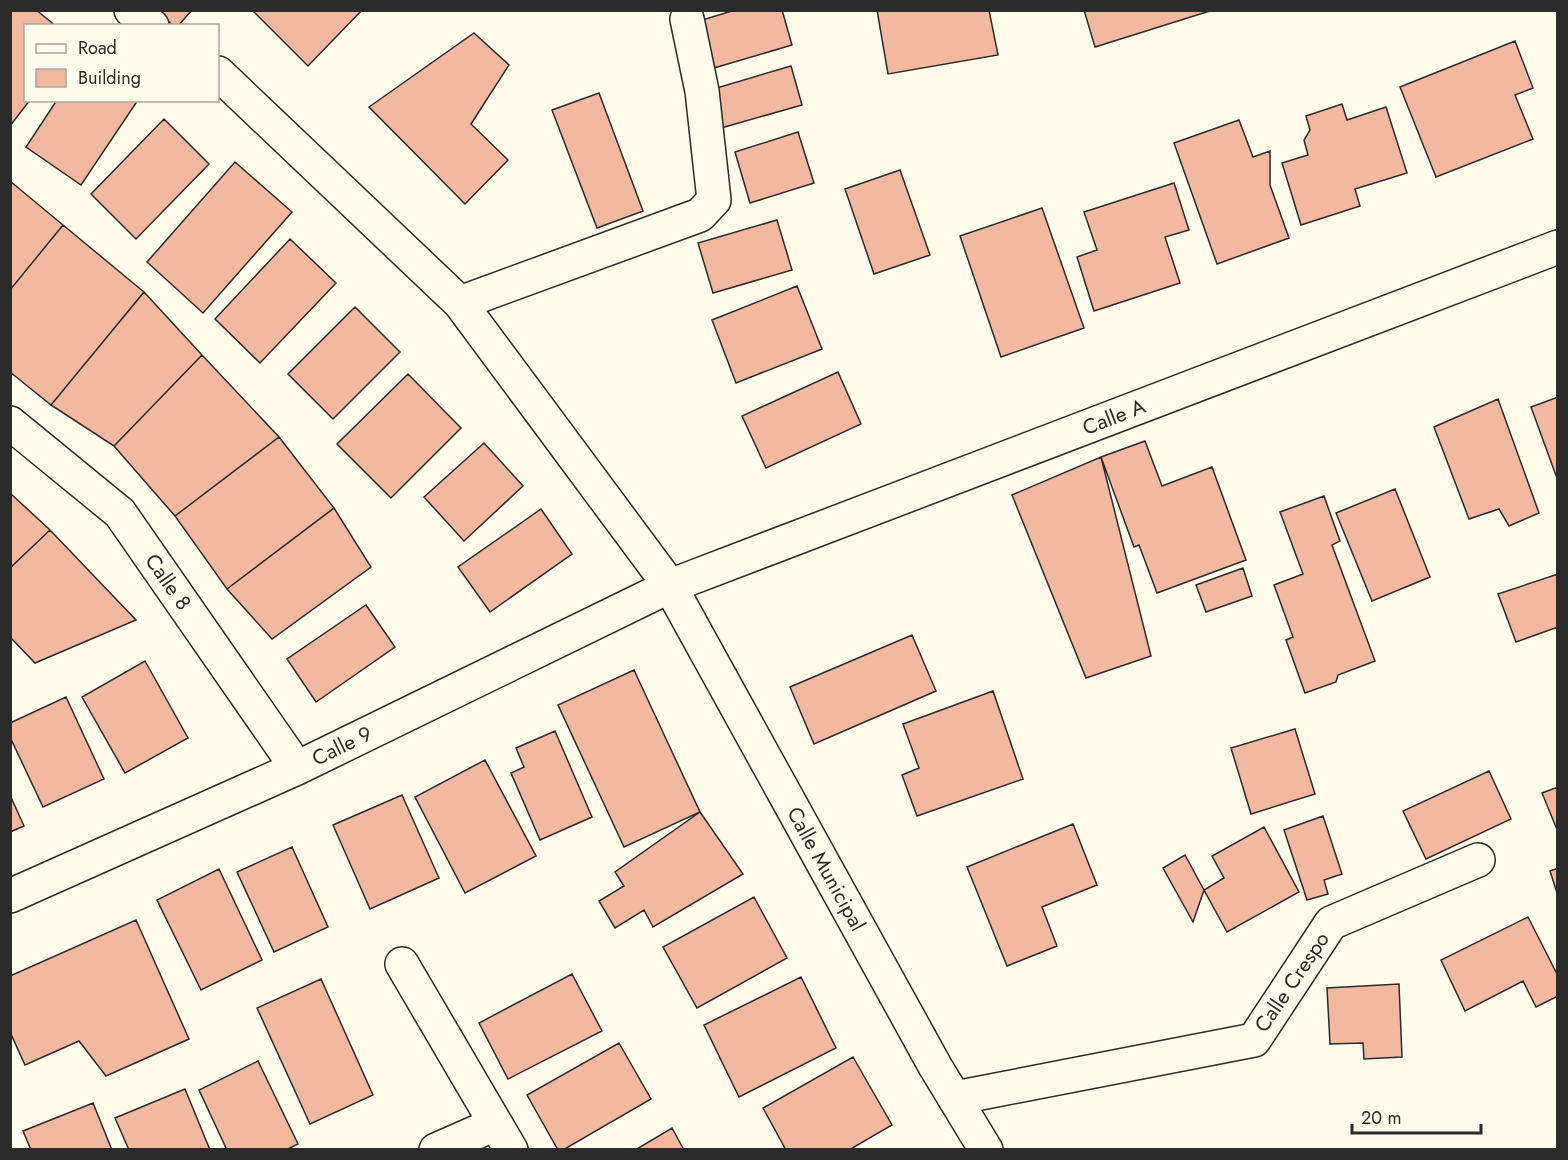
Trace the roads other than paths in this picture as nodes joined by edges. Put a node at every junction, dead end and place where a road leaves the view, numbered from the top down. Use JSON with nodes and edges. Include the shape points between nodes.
{"nodes":[{"id":1,"x":131,"y":10,"type":"edge"},
{"id":2,"x":687,"y":19,"type":"dead end"},
{"id":3,"x":149,"y":24,"type":"edge"},
{"id":4,"x":219,"y":74,"type":"edge"},
{"id":5,"x":1557,"y":247,"type":"edge"},
{"id":6,"x":460,"y":303,"type":"junction"},
{"id":7,"x":10,"y":423,"type":"edge"},
{"id":8,"x":670,"y":586,"type":"junction"},
{"id":9,"x":297,"y":768,"type":"junction"},
{"id":10,"x":1478,"y":860,"type":"dead end"},
{"id":11,"x":10,"y":896,"type":"edge"},
{"id":12,"x":402,"y":964,"type":"dead end"},
{"id":13,"x":954,"y":1098,"type":"junction"},
{"id":14,"x":503,"y":1137,"type":"edge"},
{"id":15,"x":436,"y":1149,"type":"edge"},
{"id":16,"x":986,"y":1149,"type":"edge"}],
"edges":[{"from":1,"to":3,"type":"street"},
{"from":2,"to":6,"type":"street","via":[[702,91],[714,200],[700,215]]},
{"from":4,"to":6,"type":"street","name":"Calle Municipal"},
{"from":5,"to":8,"type":"street","name":"Calle A"},
{"from":6,"to":8,"type":"street","name":"Calle Municipal"},
{"from":7,"to":9,"type":"street","name":"Calle 8","via":[[120,513]]},
{"from":8,"to":9,"type":"street","name":"Calle 9"},
{"from":8,"to":13,"type":"street","name":"Calle Municipal"},
{"from":9,"to":11,"type":"street","name":"Calle 9"},
{"from":10,"to":13,"type":"street","name":"Calle Crespo","via":[[1331,923],[1254,1040]]},
{"from":12,"to":14,"type":"street"},
{"from":13,"to":16,"type":"street","name":"Calle Municipal"},
{"from":14,"to":15,"type":"street"}]}
